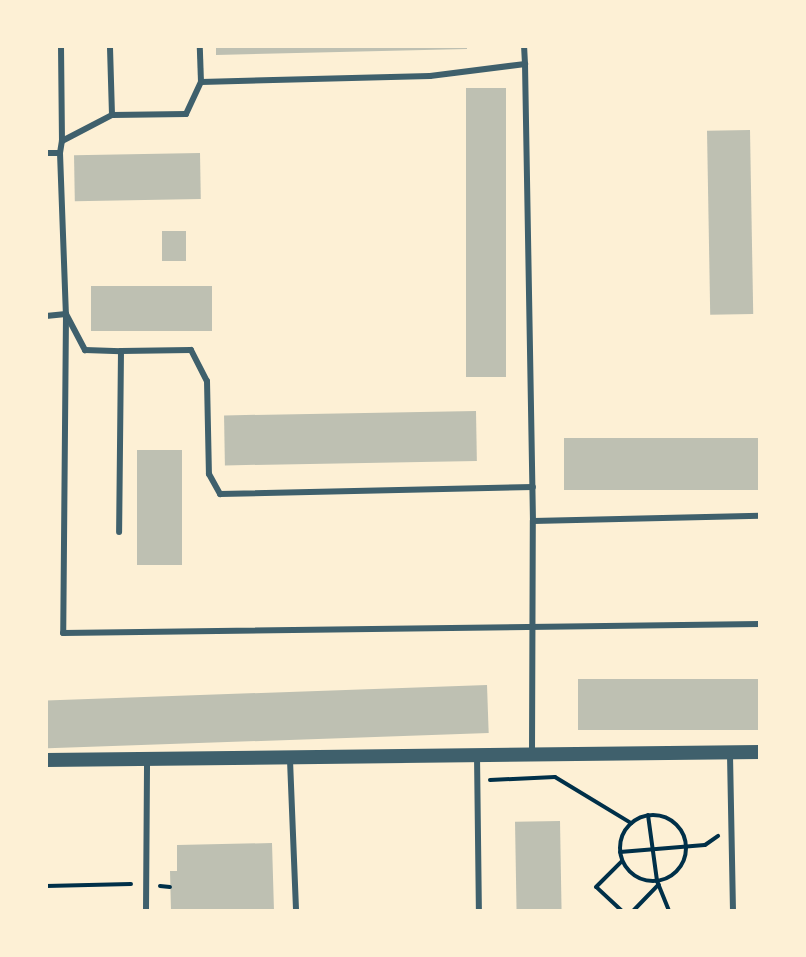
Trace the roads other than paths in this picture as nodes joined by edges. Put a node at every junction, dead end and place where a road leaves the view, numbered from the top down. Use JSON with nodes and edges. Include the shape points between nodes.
{"nodes":[{"id":1,"x":61,"y":46,"type":"edge"},
{"id":2,"x":110,"y":46,"type":"edge"},
{"id":3,"x":200,"y":46,"type":"edge"},
{"id":4,"x":524,"y":46,"type":"edge"},
{"id":5,"x":525,"y":64,"type":"junction"},
{"id":6,"x":201,"y":82,"type":"junction"},
{"id":7,"x":112,"y":115,"type":"junction"},
{"id":8,"x":62,"y":141,"type":"junction"},
{"id":9,"x":46,"y":153,"type":"edge"},
{"id":10,"x":60,"y":153,"type":"junction"},
{"id":11,"x":66,"y":314,"type":"junction"},
{"id":12,"x":46,"y":316,"type":"edge"},
{"id":13,"x":121,"y":351,"type":"junction"},
{"id":14,"x":533,"y":487,"type":"junction"},
{"id":15,"x":760,"y":516,"type":"edge"},
{"id":16,"x":533,"y":521,"type":"junction"},
{"id":17,"x":119,"y":532,"type":"dead end"},
{"id":18,"x":760,"y":624,"type":"edge"},
{"id":19,"x":531,"y":626,"type":"junction"},
{"id":20,"x":477,"y":752,"type":"junction"},
{"id":21,"x":760,"y":752,"type":"edge"},
{"id":22,"x":532,"y":753,"type":"junction"},
{"id":23,"x":730,"y":753,"type":"junction"},
{"id":24,"x":290,"y":756,"type":"junction"},
{"id":25,"x":147,"y":758,"type":"junction"},
{"id":26,"x":46,"y":760,"type":"edge"},
{"id":27,"x":146,"y":911,"type":"edge"},
{"id":28,"x":296,"y":911,"type":"edge"},
{"id":29,"x":479,"y":911,"type":"edge"},
{"id":30,"x":733,"y":911,"type":"edge"}],
"edges":[{"from":1,"to":8,"type":"lane"},
{"from":2,"to":7,"type":"lane"},
{"from":3,"to":6,"type":"lane"},
{"from":4,"to":5,"type":"lane"},
{"from":5,"to":6,"type":"lane","via":[[430,76]]},
{"from":5,"to":14,"type":"lane"},
{"from":6,"to":7,"type":"lane","via":[[186,114]]},
{"from":7,"to":8,"type":"lane"},
{"from":8,"to":10,"type":"lane"},
{"from":9,"to":10,"type":"lane"},
{"from":10,"to":11,"type":"lane"},
{"from":11,"to":12,"type":"lane"},
{"from":11,"to":13,"type":"lane","via":[[85,350]]},
{"from":11,"to":19,"type":"lane","via":[[63,633]]},
{"from":13,"to":14,"type":"lane","via":[[191,350],[207,381],[209,474],[220,494]]},
{"from":13,"to":17,"type":"lane"},
{"from":14,"to":16,"type":"lane"},
{"from":15,"to":16,"type":"lane"},
{"from":16,"to":19,"type":"lane"},
{"from":18,"to":19,"type":"lane"},
{"from":19,"to":22,"type":"lane"},
{"from":20,"to":22,"type":"street"},
{"from":20,"to":24,"type":"street"},
{"from":20,"to":29,"type":"lane"},
{"from":21,"to":23,"type":"street"},
{"from":22,"to":23,"type":"street"},
{"from":23,"to":30,"type":"lane"},
{"from":24,"to":25,"type":"street"},
{"from":24,"to":28,"type":"lane"},
{"from":25,"to":26,"type":"street"},
{"from":25,"to":27,"type":"lane"}]}
